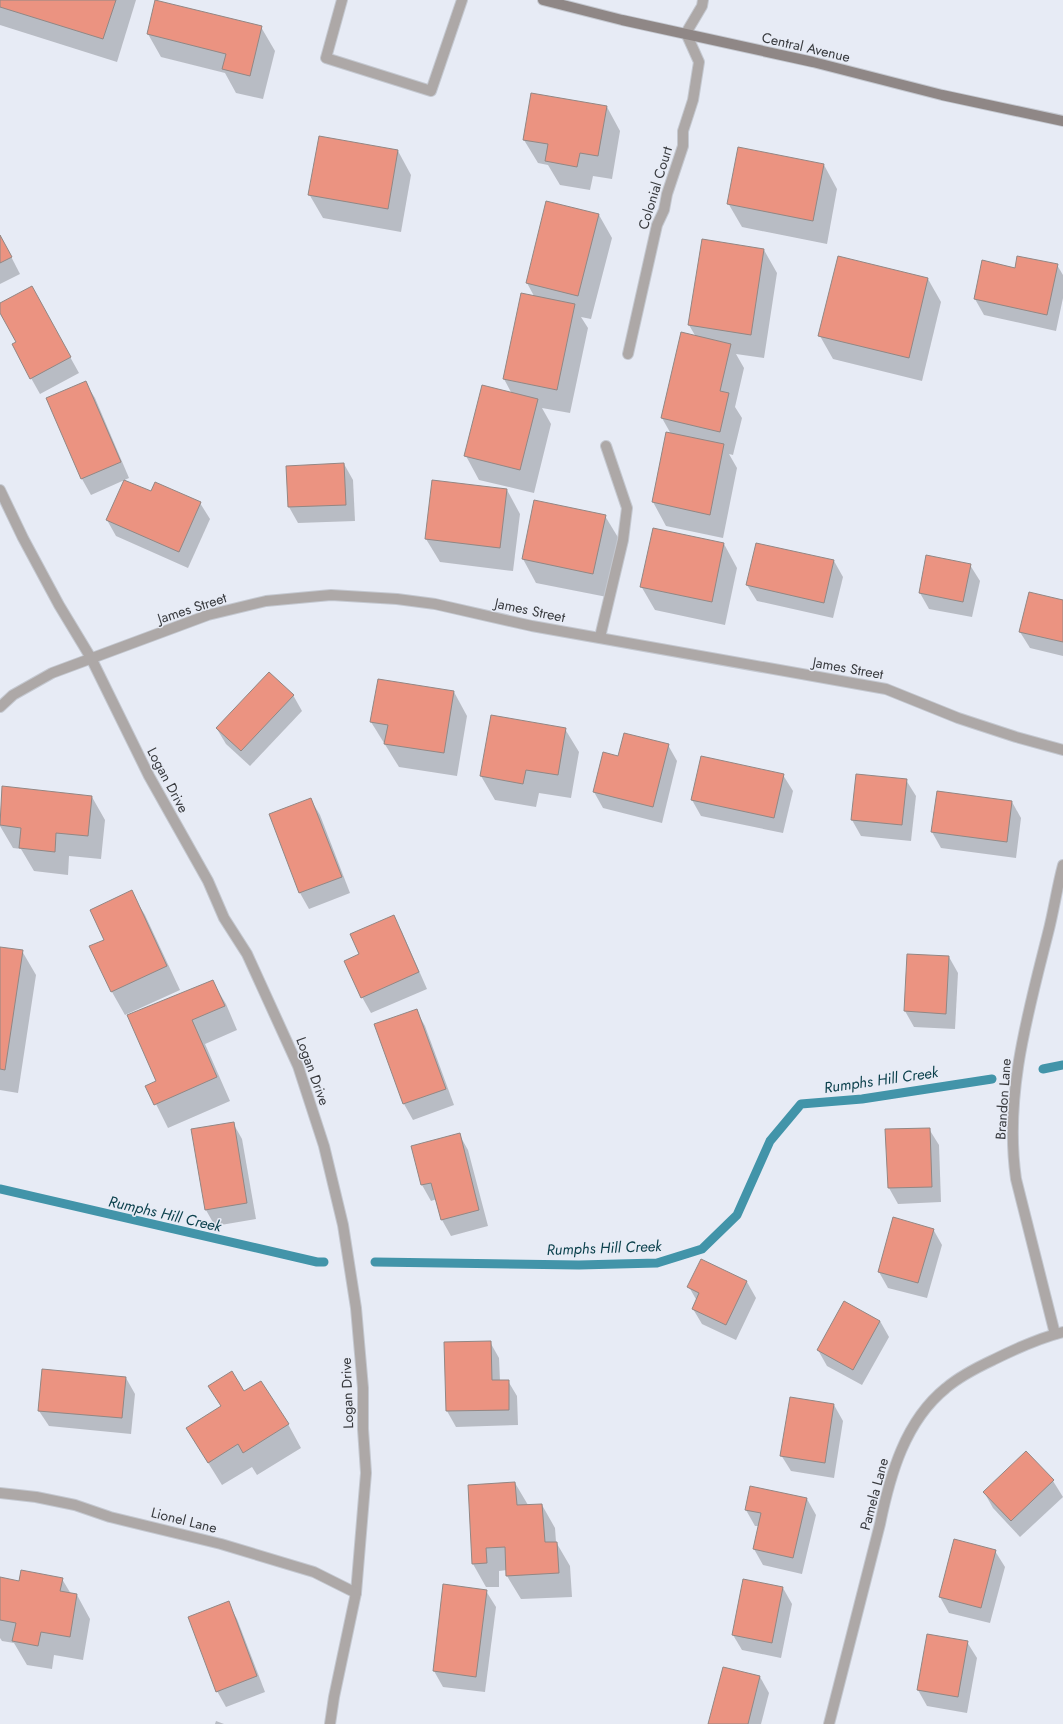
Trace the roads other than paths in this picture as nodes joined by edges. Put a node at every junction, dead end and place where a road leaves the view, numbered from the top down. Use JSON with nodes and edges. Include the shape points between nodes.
{"nodes":[{"id":1,"x":342,"y":0,"type":"edge"},
{"id":2,"x":462,"y":0,"type":"edge"},
{"id":3,"x":543,"y":0,"type":"edge"},
{"id":4,"x":703,"y":0,"type":"edge"},
{"id":5,"x":686,"y":33,"type":"junction"},
{"id":6,"x":1063,"y":121,"type":"edge"},
{"id":7,"x":628,"y":354,"type":"dead end"},
{"id":8,"x":606,"y":446,"type":"dead end"},
{"id":9,"x":0,"y":490,"type":"edge"},
{"id":10,"x":600,"y":637,"type":"junction"},
{"id":11,"x":91,"y":658,"type":"junction"},
{"id":12,"x":0,"y":707,"type":"edge"},
{"id":13,"x":1063,"y":750,"type":"edge"},
{"id":14,"x":1063,"y":865,"type":"edge"},
{"id":15,"x":1059,"y":1333,"type":"edge"},
{"id":16,"x":0,"y":1492,"type":"edge"},
{"id":17,"x":356,"y":1593,"type":"junction"},
{"id":18,"x":330,"y":1724,"type":"edge"},
{"id":19,"x":829,"y":1724,"type":"edge"}],
"edges":[{"from":1,"to":2,"type":"street","via":[[326,58],[431,91]]},
{"from":3,"to":5,"type":"street","name":"Central Avenue"},
{"from":4,"to":5,"type":"street"},
{"from":5,"to":6,"type":"street","name":"Central Avenue","via":[[942,95]]},
{"from":5,"to":7,"type":"street","name":"Colonial Court","via":[[699,62],[693,100],[683,131],[683,146],[657,225]]},
{"from":8,"to":10,"type":"street","via":[[627,508],[623,540]]},
{"from":9,"to":11,"type":"street","name":"Logan Drive","via":[[52,591]]},
{"from":10,"to":11,"type":"street","name":"James Street","via":[[532,626],[435,604],[330,595],[266,601],[208,615]]},
{"from":10,"to":13,"type":"street","name":"James Street","via":[[886,689],[1016,738]]},
{"from":11,"to":12,"type":"street","name":"James Street","via":[[52,673],[13,695]]},
{"from":11,"to":17,"type":"street","name":"Logan Drive","via":[[150,776],[208,881],[224,918],[247,954],[298,1066],[324,1146],[343,1225],[356,1308],[362,1381],[366,1473]]},
{"from":14,"to":15,"type":"street","name":"Brandon Lane","via":[[1022,1035],[1013,1110],[1016,1179]]},
{"from":15,"to":19,"type":"street","name":"Pamela Lane","via":[[1013,1350],[968,1372],[945,1388],[926,1408],[910,1432],[896,1462],[887,1492]]},
{"from":16,"to":17,"type":"street","name":"Lionel Lane","via":[[75,1505],[110,1517],[228,1546],[314,1572]]},
{"from":17,"to":18,"type":"street","name":"Logan Drive"}]}
